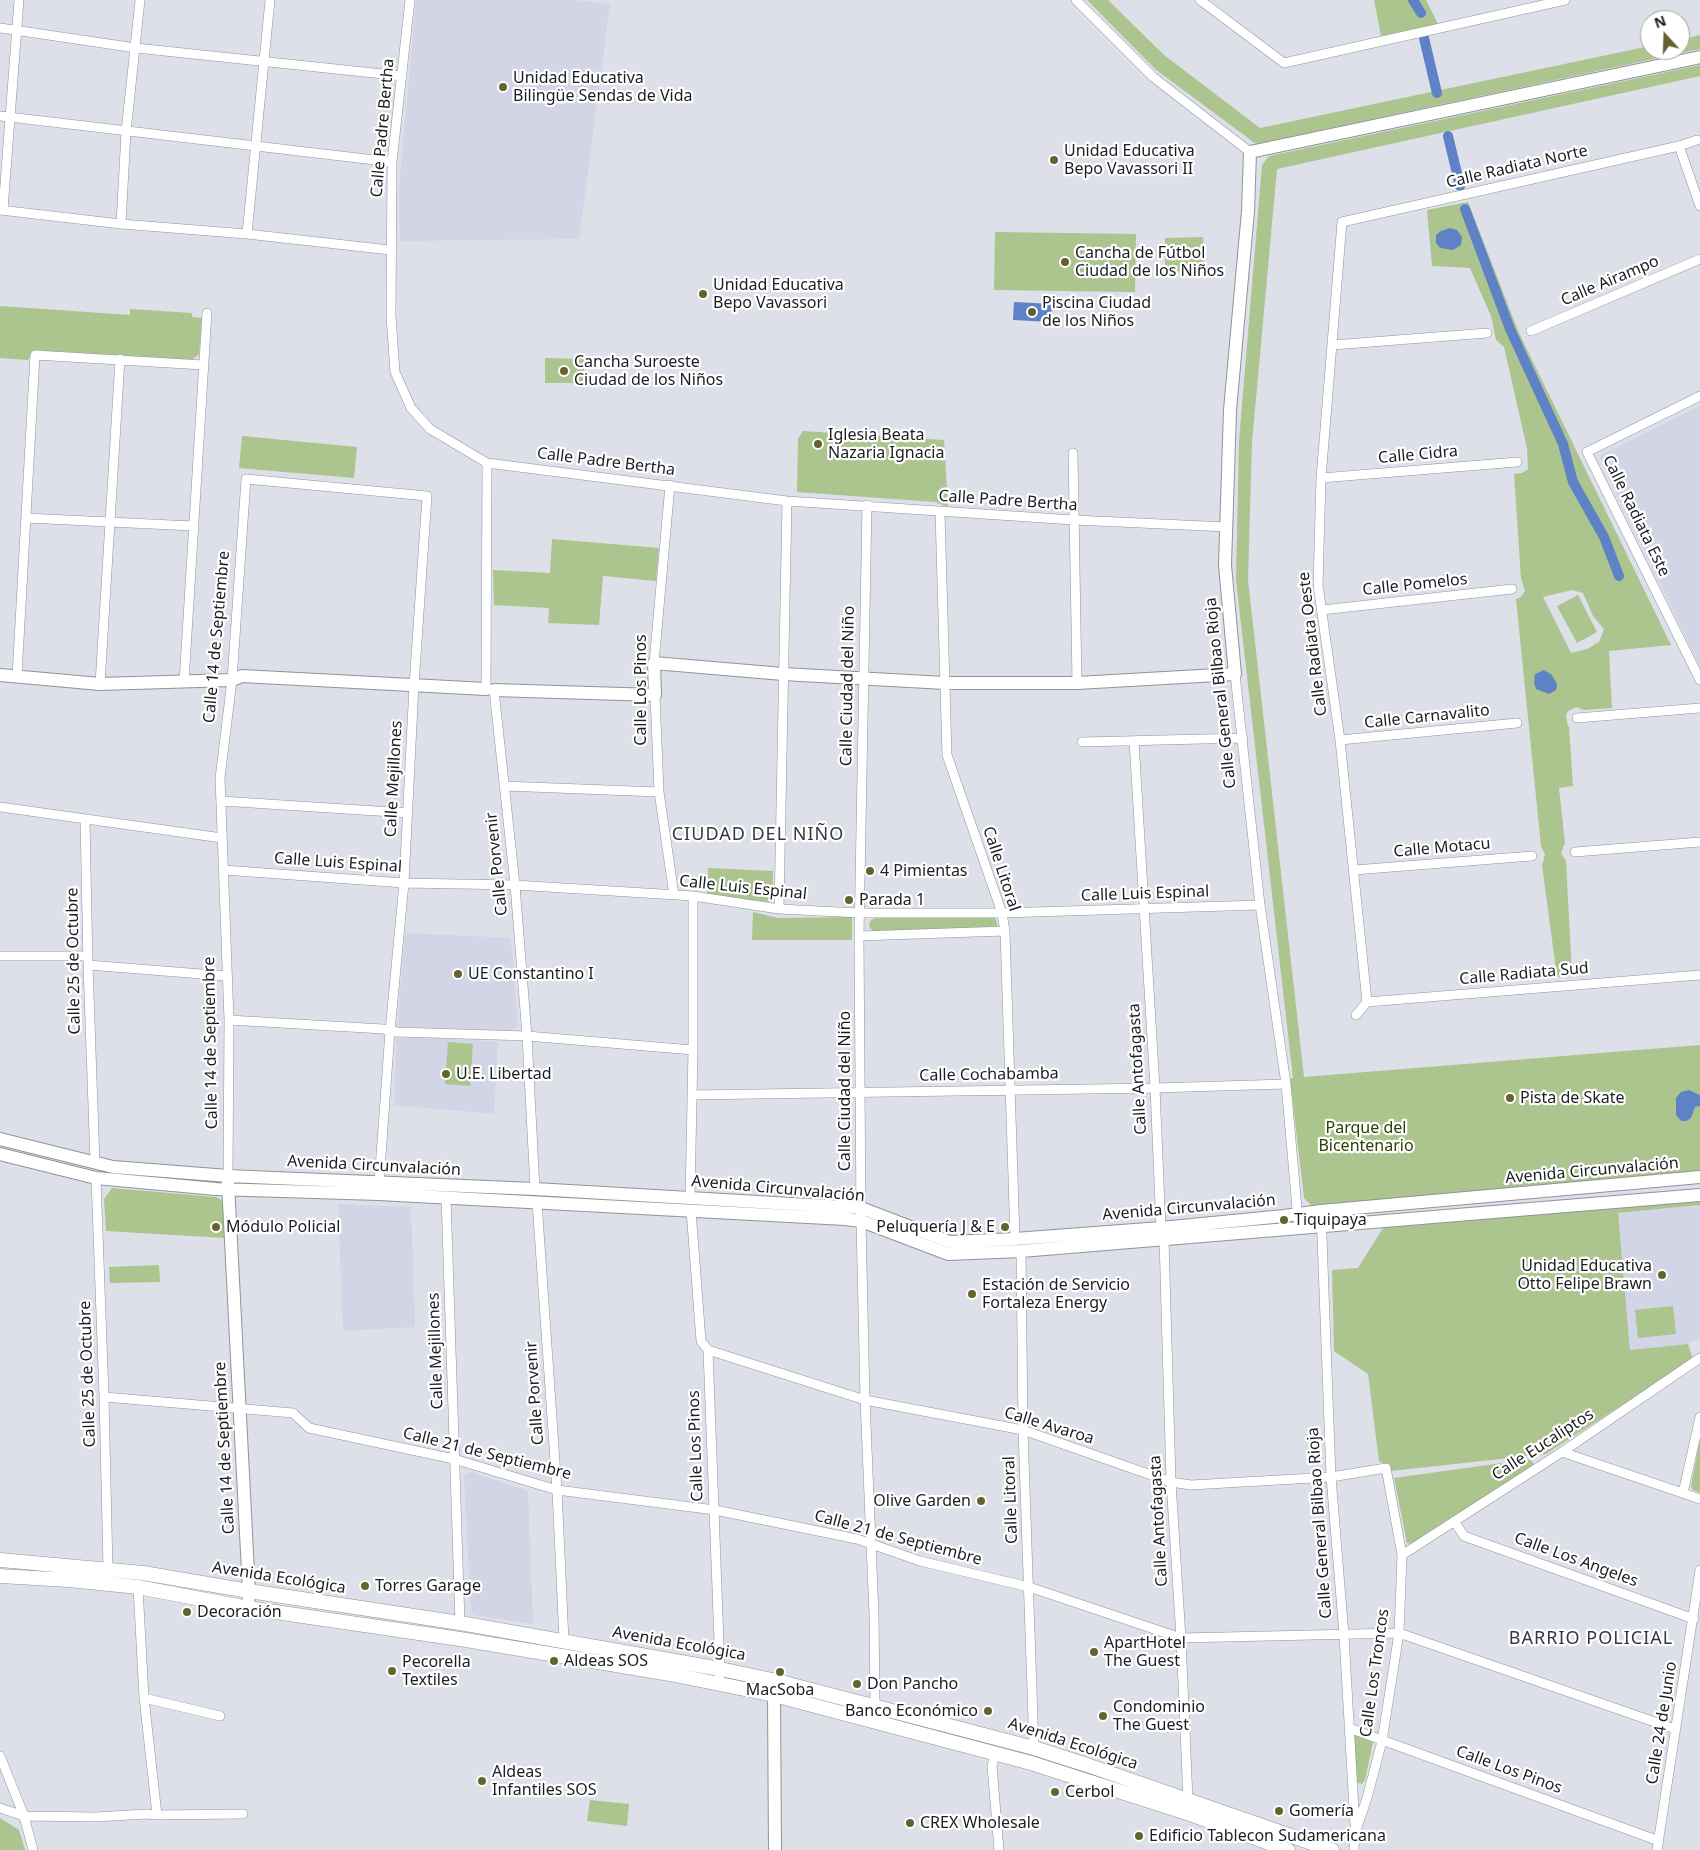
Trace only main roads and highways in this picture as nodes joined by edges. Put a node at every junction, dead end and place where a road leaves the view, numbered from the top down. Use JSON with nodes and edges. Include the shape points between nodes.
{"nodes":[{"id":1,"x":1700,"y":57,"type":"edge"},
{"id":2,"x":0,"y":675,"type":"edge"},
{"id":3,"x":945,"y":683,"type":"joint"},
{"id":4,"x":0,"y":1139,"type":"edge"},
{"id":5,"x":0,"y":1154,"type":"edge"},
{"id":6,"x":228,"y":1176,"type":"junction"},
{"id":7,"x":1700,"y":1177,"type":"edge"},
{"id":8,"x":228,"y":1190,"type":"junction"},
{"id":9,"x":1700,"y":1195,"type":"edge"},
{"id":10,"x":536,"y":1196,"type":"junction"},
{"id":11,"x":861,"y":1215,"type":"junction"},
{"id":12,"x":1298,"y":1221,"type":"junction"},
{"id":13,"x":1162,"y":1233,"type":"junction"},
{"id":14,"x":0,"y":1560,"type":"edge"},
{"id":15,"x":0,"y":1576,"type":"edge"},
{"id":16,"x":249,"y":1591,"type":"junction"},
{"id":17,"x":248,"y":1608,"type":"junction"},
{"id":18,"x":776,"y":1688,"type":"junction"},
{"id":19,"x":775,"y":1850,"type":"edge"},
{"id":20,"x":1288,"y":1850,"type":"edge"},
{"id":21,"x":1332,"y":1850,"type":"edge"}],
"edges":[{"from":1,"to":3,"type":"main road","name":"Calle General Bilbao Rioja","via":[[1250,152],[1248,211],[1230,410],[1224,565],[1234,674],[1077,683]]},
{"from":2,"to":3,"type":"main road","name":"Calle Los Pinos","via":[[100,684],[232,680],[242,676],[655,695],[654,663]]},
{"from":4,"to":6,"type":"main road","name":"Avenida Circunvalación","via":[[113,1167]]},
{"from":5,"to":8,"type":"main road","name":"Avenida Circunvalación","via":[[96,1178]]},
{"from":6,"to":8,"type":"main road","name":"Calle 14 de Septiembre"},
{"from":6,"to":10,"type":"main road","name":"Avenida Circunvalación","via":[[379,1183]]},
{"from":7,"to":12,"type":"main road","name":"Avenida Circunvalación","via":[[1321,1211]]},
{"from":8,"to":10,"type":"main road","name":"Avenida Circunvalación","via":[[446,1198]]},
{"from":8,"to":16,"type":"main road","name":"Calle 14 de Septiembre"},
{"from":9,"to":12,"type":"main road","name":"Avenida Circunvalación","via":[[1322,1227]]},
{"from":10,"to":11,"type":"main road","name":"Avenida Circunvalación","via":[[691,1204],[845,1218]]},
{"from":11,"to":13,"type":"main road","name":"Avenida Circunvalación","via":[[950,1242]]},
{"from":11,"to":13,"type":"main road","name":"Avenida Circunvalación","via":[[948,1254],[1021,1251]]},
{"from":12,"to":13,"type":"main road","name":"Avenida Circunvalación"},
{"from":14,"to":16,"type":"main road","name":"Avenida Ecológica","via":[[143,1573]]},
{"from":15,"to":17,"type":"main road","name":"Avenida Ecológica","via":[[69,1585],[138,1588]]},
{"from":16,"to":17,"type":"main road","name":"Calle 14 de Septiembre"},
{"from":16,"to":18,"type":"main road","name":"Avenida Ecológica","via":[[460,1623],[720,1669]]},
{"from":17,"to":18,"type":"main road","name":"Avenida Ecológica","via":[[460,1639],[719,1684]]},
{"from":18,"to":19,"type":"main road"},
{"from":18,"to":20,"type":"main road","name":"Avenida Ecológica","via":[[1187,1813]]},
{"from":18,"to":21,"type":"main road","name":"Avenida Ecológica","via":[[874,1706],[1034,1748]]}]}
